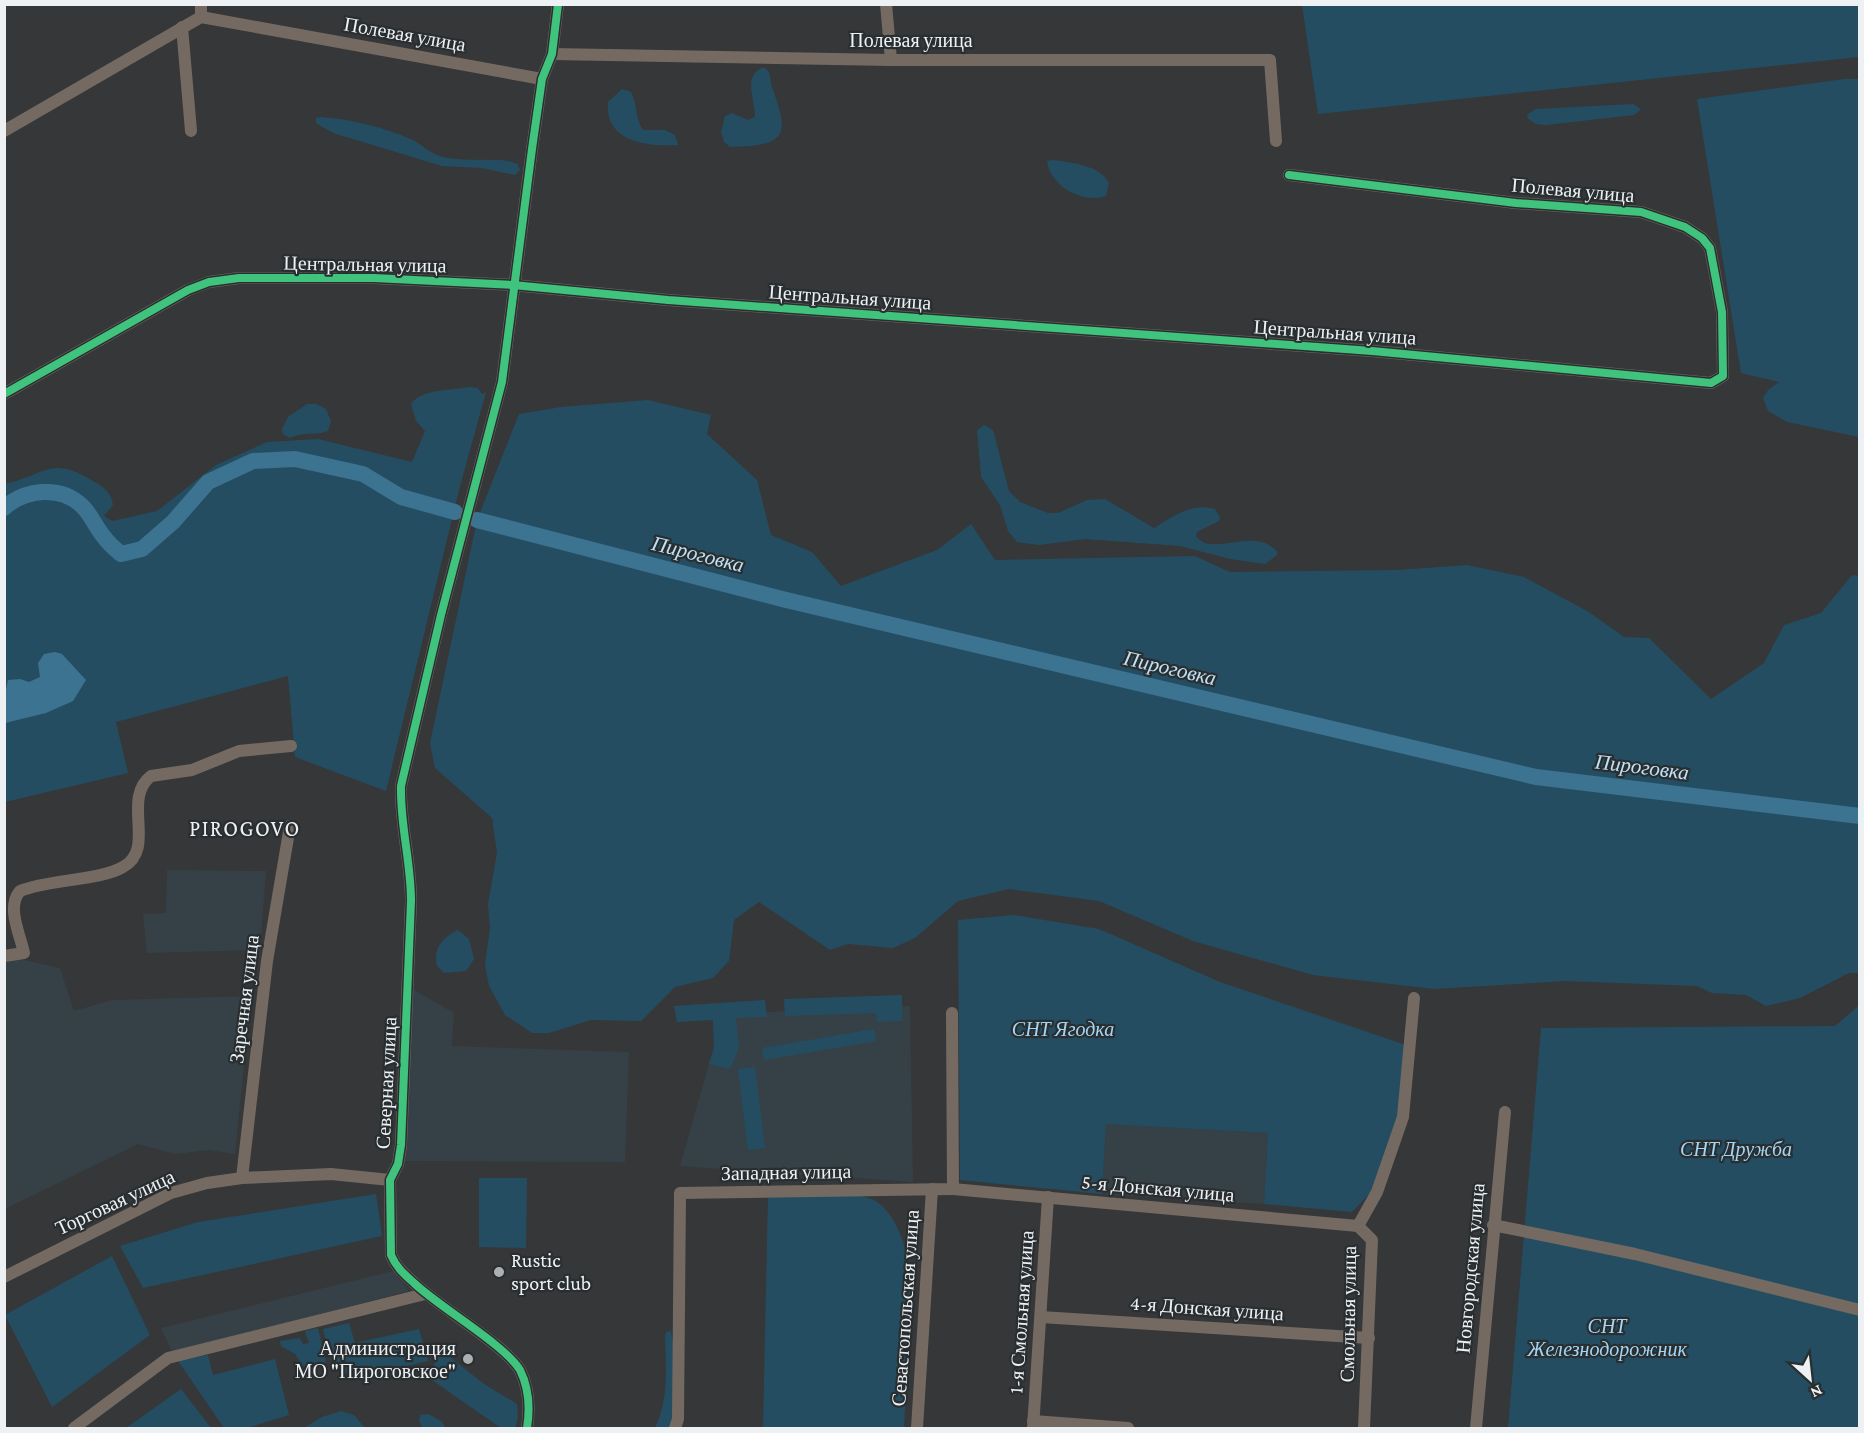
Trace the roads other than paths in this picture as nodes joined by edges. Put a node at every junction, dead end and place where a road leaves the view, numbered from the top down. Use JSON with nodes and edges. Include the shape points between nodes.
{"nodes":[{"id":1,"x":558,"y":4,"type":"edge"},
{"id":2,"x":886,"y":4,"type":"edge"},
{"id":3,"x":201,"y":11,"type":"edge"},
{"id":4,"x":182,"y":27,"type":"junction"},
{"id":5,"x":552,"y":54,"type":"junction"},
{"id":6,"x":891,"y":60,"type":"junction"},
{"id":7,"x":543,"y":79,"type":"junction"},
{"id":8,"x":4,"y":131,"type":"edge"},
{"id":9,"x":191,"y":131,"type":"dead end"},
{"id":10,"x":1276,"y":141,"type":"dead end"},
{"id":11,"x":1289,"y":175,"type":"dead end"},
{"id":12,"x":513,"y":285,"type":"junction"},
{"id":13,"x":1720,"y":380,"type":"joint"},
{"id":14,"x":4,"y":394,"type":"edge"},
{"id":15,"x":291,"y":747,"type":"dead end"},
{"id":16,"x":290,"y":826,"type":"dead end"},
{"id":17,"x":4,"y":956,"type":"edge"},
{"id":18,"x":1414,"y":998,"type":"dead end"},
{"id":19,"x":952,"y":1013,"type":"dead end"},
{"id":20,"x":1505,"y":1112,"type":"dead end"},
{"id":21,"x":242,"y":1178,"type":"junction"},
{"id":22,"x":390,"y":1180,"type":"junction"},
{"id":23,"x":932,"y":1189,"type":"junction"},
{"id":24,"x":953,"y":1189,"type":"junction"},
{"id":25,"x":1048,"y":1197,"type":"junction"},
{"id":26,"x":1493,"y":1225,"type":"junction"},
{"id":27,"x":1358,"y":1226,"type":"junction"},
{"id":28,"x":4,"y":1277,"type":"edge"},
{"id":29,"x":425,"y":1294,"type":"junction"},
{"id":30,"x":1860,"y":1310,"type":"edge"},
{"id":31,"x":1041,"y":1317,"type":"junction"},
{"id":32,"x":1369,"y":1338,"type":"junction"},
{"id":33,"x":1033,"y":1425,"type":"edge"},
{"id":34,"x":74,"y":1428,"type":"edge"},
{"id":35,"x":527,"y":1428,"type":"edge"},
{"id":36,"x":675,"y":1428,"type":"edge"},
{"id":37,"x":917,"y":1428,"type":"edge"},
{"id":38,"x":1128,"y":1428,"type":"edge"},
{"id":39,"x":1364,"y":1428,"type":"edge"},
{"id":40,"x":1476,"y":1428,"type":"edge"}],
"edges":[{"from":1,"to":5,"type":"street","name":"Северная улица"},
{"from":2,"to":6,"type":"street"},
{"from":3,"to":4,"type":"street","name":"Полевая улица"},
{"from":3,"to":7,"type":"street","name":"Полевая улица"},
{"from":4,"to":8,"type":"street","name":"Полевая улица"},
{"from":4,"to":9,"type":"street"},
{"from":5,"to":6,"type":"street","name":"Полевая улица"},
{"from":5,"to":7,"type":"street","name":"Северная улица"},
{"from":6,"to":10,"type":"street","name":"Полевая улица","via":[[1270,60]]},
{"from":7,"to":12,"type":"street","name":"Северная улица"},
{"from":11,"to":13,"type":"street","name":"Полевая улица","via":[[1516,203],[1641,212],[1685,227],[1710,248],[1722,312],[1725,372]]},
{"from":12,"to":13,"type":"street","name":"Центральная улица","via":[[691,302],[1372,351],[1711,383]]},
{"from":12,"to":14,"type":"street","name":"Центральная улица","via":[[374,278],[239,278],[209,282],[188,290]]},
{"from":12,"to":22,"type":"street","name":"Северная улица","via":[[502,382],[401,786],[411,901],[401,1145]]},
{"from":15,"to":17,"type":"street","via":[[239,751],[192,770],[151,776],[138,793],[138,847],[133,859],[115,870],[20,891],[13,908],[24,953]]},
{"from":16,"to":21,"type":"street","name":"Заречная улица","via":[[267,962]]},
{"from":18,"to":27,"type":"street","name":"Смольная улица","via":[[1403,1117],[1377,1192]]},
{"from":19,"to":24,"type":"street"},
{"from":20,"to":26,"type":"street","name":"Новгородская улица"},
{"from":21,"to":22,"type":"street","name":"Торговая улица","via":[[331,1174]]},
{"from":21,"to":28,"type":"street","name":"Торговая улица","via":[[171,1193]]},
{"from":22,"to":29,"type":"street","name":"Северная улица","via":[[395,1265]]},
{"from":23,"to":24,"type":"street","name":"Западная улица"},
{"from":23,"to":36,"type":"street","name":"Западная улица","via":[[680,1193]]},
{"from":23,"to":37,"type":"street","name":"Севастопольская улица"},
{"from":24,"to":25,"type":"street","name":"5-я Донская улица"},
{"from":25,"to":27,"type":"street","name":"5-я Донская улица"},
{"from":25,"to":31,"type":"street","name":"1-я Смольная улица"},
{"from":26,"to":30,"type":"street","via":[[1635,1254]]},
{"from":26,"to":40,"type":"street","name":"Новгородская улица"},
{"from":27,"to":32,"type":"street","name":"Смольная улица","via":[[1372,1240]]},
{"from":29,"to":34,"type":"street","via":[[168,1358]]},
{"from":29,"to":35,"type":"street","name":"Северная улица","via":[[516,1364],[529,1406]]},
{"from":31,"to":32,"type":"street","name":"4-я Донская улица"},
{"from":31,"to":33,"type":"street","name":"1-я Смольная улица"},
{"from":32,"to":39,"type":"street","name":"Смольная улица"},
{"from":33,"to":38,"type":"street"}]}
